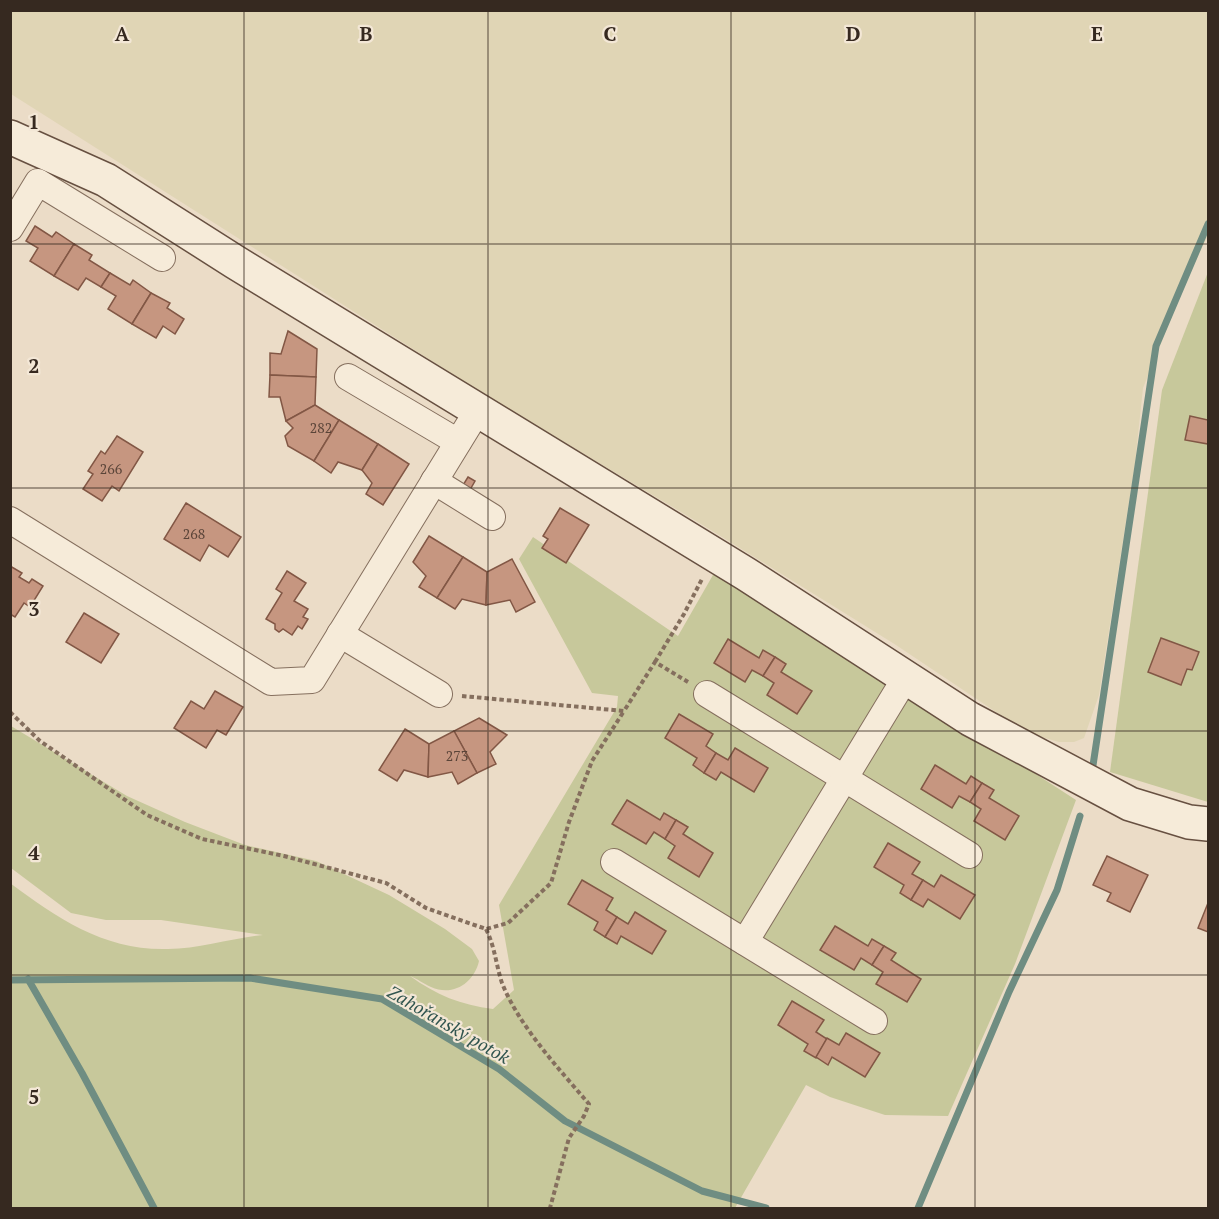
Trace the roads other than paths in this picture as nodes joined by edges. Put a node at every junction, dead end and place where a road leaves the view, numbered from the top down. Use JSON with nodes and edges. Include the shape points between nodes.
{"nodes":[{"id":1,"x":10,"y":137,"type":"edge"},
{"id":2,"x":10,"y":228,"type":"edge"},
{"id":3,"x":162,"y":258,"type":"dead end"},
{"id":4,"x":348,"y":377,"type":"dead end"},
{"id":5,"x":478,"y":410,"type":"junction"},
{"id":6,"x":458,"y":442,"type":"junction"},
{"id":7,"x":434,"y":481,"type":"junction"},
{"id":8,"x":492,"y":517,"type":"dead end"},
{"id":9,"x":10,"y":520,"type":"edge"},
{"id":10,"x":340,"y":634,"type":"junction"},
{"id":11,"x":906,"y":677,"type":"junction"},
{"id":12,"x":439,"y":694,"type":"road end"},
{"id":13,"x":706,"y":694,"type":"road end"},
{"id":14,"x":844,"y":778,"type":"junction"},
{"id":15,"x":1209,"y":824,"type":"edge"},
{"id":16,"x":969,"y":855,"type":"dead end"},
{"id":17,"x":614,"y":862,"type":"dead end"},
{"id":18,"x":745,"y":942,"type":"junction"},
{"id":19,"x":874,"y":1021,"type":"dead end"}],
"edges":[{"from":1,"to":5,"type":"street","via":[[106,180]]},
{"from":2,"to":3,"type":"street","via":[[38,182]]},
{"from":4,"to":6,"type":"street"},
{"from":5,"to":6,"type":"street"},
{"from":5,"to":11,"type":"street"},
{"from":6,"to":7,"type":"street"},
{"from":7,"to":8,"type":"street"},
{"from":7,"to":10,"type":"street"},
{"from":9,"to":10,"type":"street","via":[[271,682],[312,680]]},
{"from":10,"to":12,"type":"street"},
{"from":11,"to":14,"type":"street"},
{"from":11,"to":15,"type":"street","via":[[970,719],[1130,804]]},
{"from":13,"to":14,"type":"street"},
{"from":14,"to":16,"type":"street"},
{"from":14,"to":18,"type":"street"},
{"from":17,"to":18,"type":"street"},
{"from":18,"to":19,"type":"street"}]}
